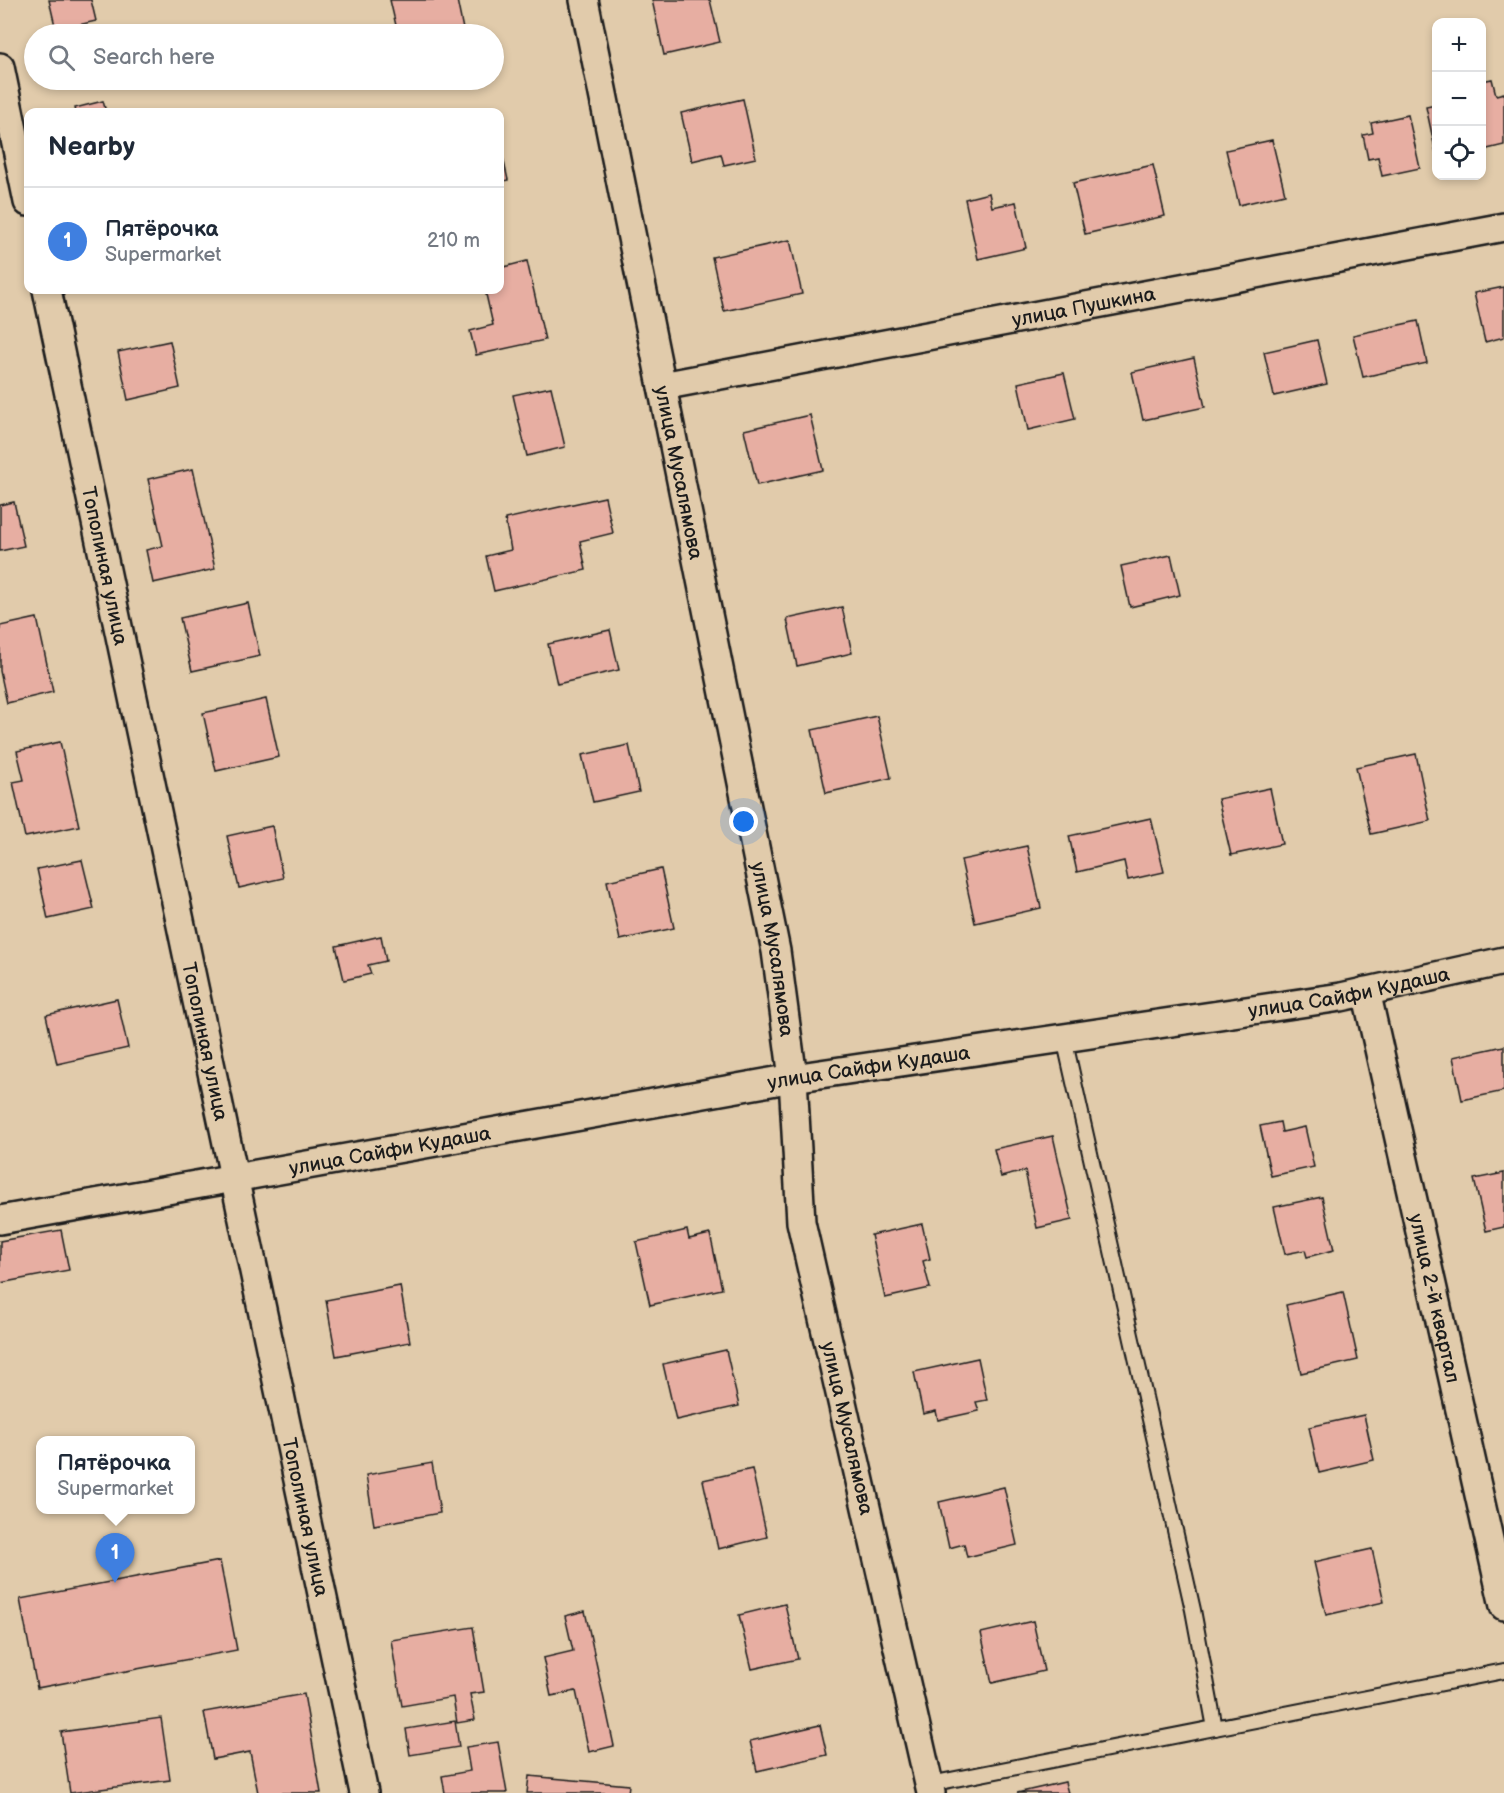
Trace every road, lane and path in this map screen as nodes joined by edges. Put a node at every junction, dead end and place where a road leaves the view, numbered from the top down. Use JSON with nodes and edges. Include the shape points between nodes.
{"nodes":[{"id":1,"x":584,"y":0,"type":"edge"},
{"id":2,"x":0,"y":67,"type":"edge"},
{"id":3,"x":24,"y":183,"type":"edge"},
{"id":4,"x":1504,"y":227,"type":"edge"},
{"id":5,"x":48,"y":294,"type":"edge"},
{"id":6,"x":662,"y":386,"type":"junction"},
{"id":7,"x":1504,"y":961,"type":"edge"},
{"id":8,"x":1366,"y":992,"type":"junction"},
{"id":9,"x":1064,"y":1038,"type":"junction"},
{"id":10,"x":793,"y":1078,"type":"junction"},
{"id":11,"x":235,"y":1179,"type":"junction"},
{"id":12,"x":0,"y":1220,"type":"edge"},
{"id":13,"x":1504,"y":1606,"type":"edge"},
{"id":14,"x":1504,"y":1671,"type":"edge"},
{"id":15,"x":1215,"y":1728,"type":"junction"},
{"id":16,"x":930,"y":1788,"type":"edge"},
{"id":17,"x":364,"y":1793,"type":"edge"}],
"edges":[{"from":1,"to":6,"type":"street","name":"улица Мусалямова"},
{"from":2,"to":3,"type":"street"},
{"from":4,"to":6,"type":"street","name":"улица Пушкина"},
{"from":5,"to":11,"type":"street","name":"Тополиная улица"},
{"from":6,"to":10,"type":"street","name":"улица Мусалямова","via":[[776,951]]},
{"from":7,"to":8,"type":"street","name":"улица Сайфи Кудаша"},
{"from":8,"to":9,"type":"street","name":"улица Сайфи Кудаша"},
{"from":8,"to":13,"type":"street","name":"улица 2-й квартал"},
{"from":9,"to":10,"type":"street","name":"улица Сайфи Кудаша"},
{"from":9,"to":15,"type":"lane","via":[[1190,1599]]},
{"from":10,"to":11,"type":"street","name":"улица Сайфи Кудаша"},
{"from":10,"to":16,"type":"street","name":"улица Мусалямова","via":[[801,1222]]},
{"from":11,"to":12,"type":"street","name":"улица Сайфи Кудаша"},
{"from":11,"to":17,"type":"street","name":"Тополиная улица"},
{"from":14,"to":15,"type":"lane"},
{"from":15,"to":16,"type":"lane"}]}
